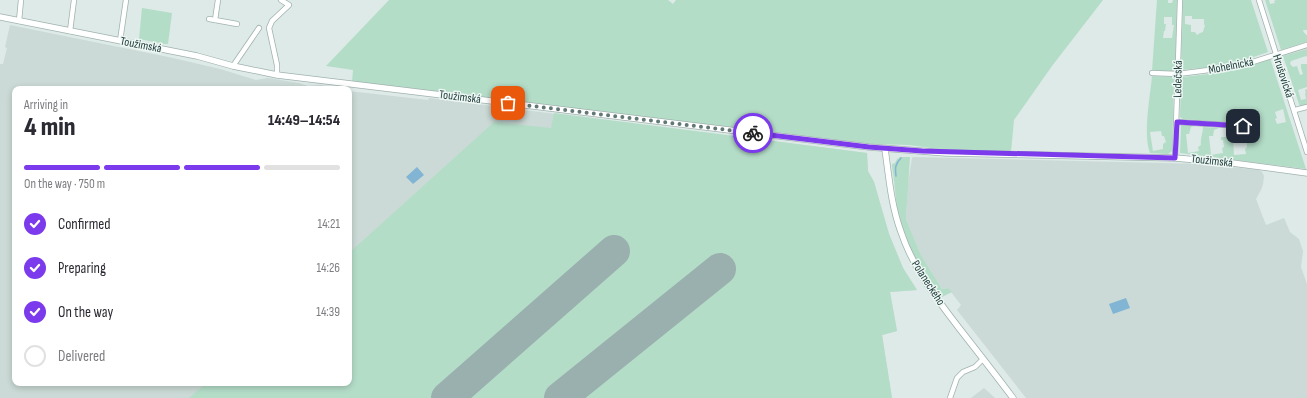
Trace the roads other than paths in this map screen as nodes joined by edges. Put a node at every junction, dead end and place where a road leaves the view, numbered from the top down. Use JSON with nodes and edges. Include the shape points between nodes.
{"nodes":[{"id":1,"x":21,"y":0,"type":"edge"},
{"id":2,"x":74,"y":0,"type":"edge"},
{"id":3,"x":126,"y":0,"type":"edge"},
{"id":4,"x":218,"y":0,"type":"edge"},
{"id":5,"x":282,"y":0,"type":"edge"},
{"id":6,"x":1180,"y":0,"type":"edge"},
{"id":7,"x":1259,"y":0,"type":"edge"},
{"id":8,"x":0,"y":17,"type":"edge"},
{"id":9,"x":208,"y":19,"type":"dead end"},
{"id":10,"x":215,"y":20,"type":"junction"},
{"id":11,"x":19,"y":21,"type":"junction"},
{"id":12,"x":237,"y":24,"type":"dead end"},
{"id":13,"x":259,"y":28,"type":"dead end"},
{"id":14,"x":70,"y":31,"type":"junction"},
{"id":15,"x":120,"y":41,"type":"junction"},
{"id":16,"x":1307,"y":44,"type":"edge"},
{"id":17,"x":1276,"y":55,"type":"junction"},
{"id":18,"x":233,"y":66,"type":"junction"},
{"id":19,"x":1152,"y":73,"type":"dead end"},
{"id":20,"x":1178,"y":74,"type":"junction"},
{"id":21,"x":277,"y":75,"type":"junction"},
{"id":22,"x":1307,"y":106,"type":"edge"},
{"id":23,"x":1295,"y":110,"type":"junction"},
{"id":24,"x":1177,"y":122,"type":"junction"},
{"id":25,"x":1243,"y":126,"type":"dead end"},
{"id":26,"x":885,"y":149,"type":"junction"},
{"id":27,"x":1307,"y":152,"type":"edge"},
{"id":28,"x":1175,"y":158,"type":"junction"},
{"id":29,"x":1307,"y":173,"type":"edge"},
{"id":30,"x":983,"y":359,"type":"junction"},
{"id":31,"x":950,"y":398,"type":"edge"},
{"id":32,"x":1013,"y":398,"type":"edge"}],
"edges":[{"from":1,"to":11,"type":"street"},
{"from":2,"to":14,"type":"street"},
{"from":3,"to":15,"type":"street"},
{"from":4,"to":10,"type":"street"},
{"from":5,"to":21,"type":"street","via":[[289,5],[272,20],[269,28]]},
{"from":6,"to":20,"type":"street","name":"Ledečská"},
{"from":7,"to":17,"type":"street","name":"Hrušovická"},
{"from":8,"to":11,"type":"street","name":"Toužimská"},
{"from":9,"to":10,"type":"street"},
{"from":10,"to":12,"type":"street"},
{"from":11,"to":14,"type":"street","name":"Toužimská"},
{"from":13,"to":18,"type":"street"},
{"from":14,"to":15,"type":"street","name":"Toužimská"},
{"from":15,"to":18,"type":"street","name":"Toužimská"},
{"from":16,"to":17,"type":"street","name":"Mohelnická"},
{"from":17,"to":20,"type":"street","name":"Mohelnická","via":[[1240,66]]},
{"from":17,"to":23,"type":"street","name":"Hrušovická"},
{"from":18,"to":21,"type":"street","name":"Toužimská"},
{"from":19,"to":20,"type":"street","name":"Mohelnická"},
{"from":20,"to":24,"type":"street","name":"Ledečská"},
{"from":21,"to":26,"type":"street","name":"Toužimská"},
{"from":22,"to":23,"type":"street"},
{"from":23,"to":27,"type":"street","name":"Hrušovická"},
{"from":24,"to":25,"type":"street"},
{"from":24,"to":28,"type":"street","name":"Ledečská"},
{"from":26,"to":28,"type":"street","name":"Toužimská","via":[[946,153]]},
{"from":26,"to":30,"type":"street","name":"Polaneckého","via":[[896,219],[917,269]]},
{"from":28,"to":29,"type":"street","name":"Toužimská","via":[[1232,162]]},
{"from":30,"to":31,"type":"street","via":[[957,378]]},
{"from":30,"to":32,"type":"street","name":"Polaneckého"}]}
